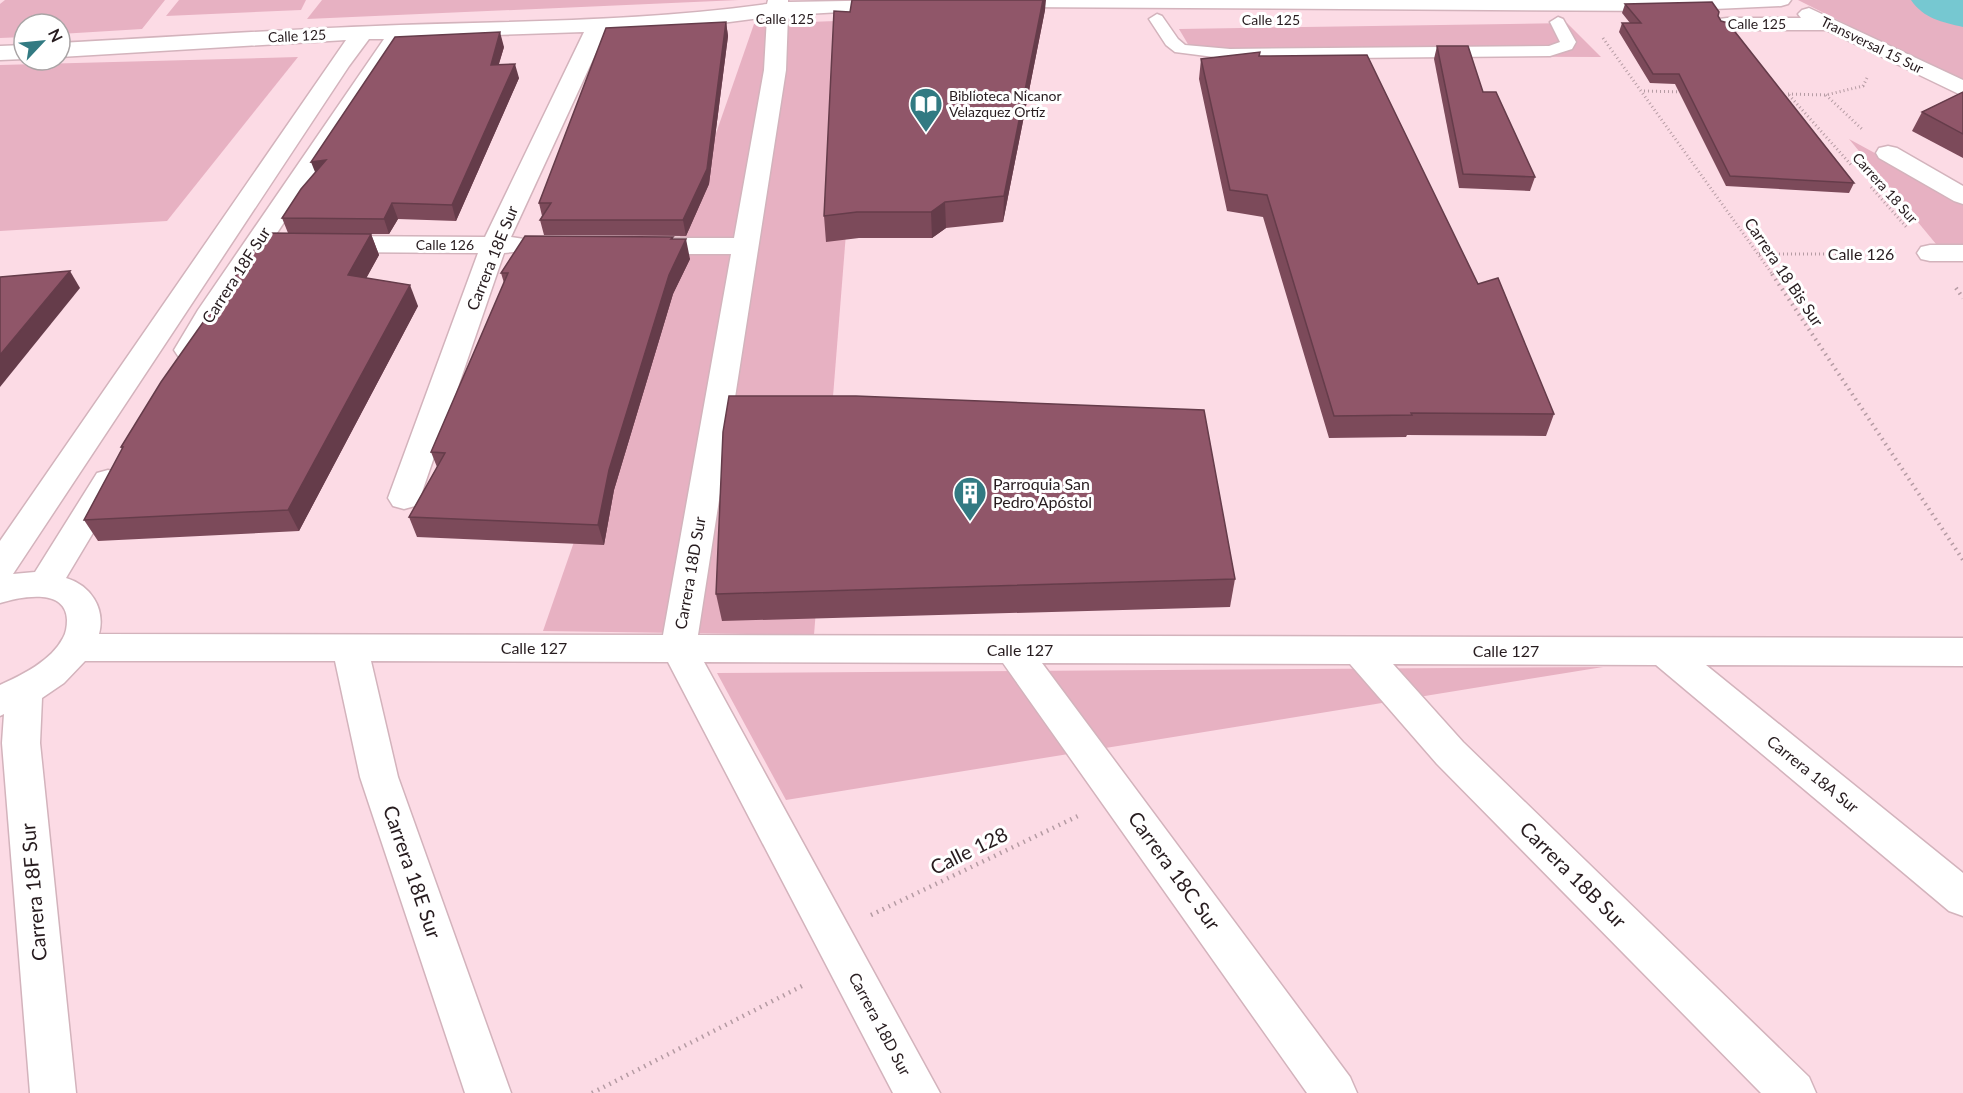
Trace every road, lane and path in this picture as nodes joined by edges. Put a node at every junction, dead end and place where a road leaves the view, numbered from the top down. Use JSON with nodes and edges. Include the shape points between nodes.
{"nodes":[{"id":1,"x":1781,"y":0,"type":"edge"},
{"id":2,"x":975,"y":1,"type":"edge"},
{"id":3,"x":778,"y":9,"type":"edge"},
{"id":4,"x":912,"y":10,"type":"edge"},
{"id":5,"x":991,"y":18,"type":"edge"},
{"id":6,"x":1157,"y":19,"type":"junction"},
{"id":7,"x":1558,"y":22,"type":"junction"},
{"id":8,"x":1591,"y":22,"type":"junction"},
{"id":9,"x":1829,"y":24,"type":"junction"},
{"id":10,"x":598,"y":25,"type":"junction"},
{"id":11,"x":399,"y":32,"type":"junction"},
{"id":12,"x":363,"y":33,"type":"junction"},
{"id":13,"x":72,"y":49,"type":"edge"},
{"id":14,"x":775,"y":70,"type":"junction"},
{"id":15,"x":1863,"y":86,"type":"dead end"},
{"id":16,"x":1963,"y":89,"type":"edge"},
{"id":17,"x":1643,"y":91,"type":"junction"},
{"id":18,"x":1688,"y":92,"type":"edge"},
{"id":19,"x":1778,"y":94,"type":"edge"},
{"id":20,"x":1789,"y":94,"type":"junction"},
{"id":21,"x":1826,"y":95,"type":"junction"},
{"id":22,"x":1888,"y":153,"type":"joint"},
{"id":23,"x":1859,"y":174,"type":"dead end"},
{"id":24,"x":1867,"y":183,"type":"dead end"},
{"id":25,"x":1963,"y":196,"type":"edge"},
{"id":26,"x":280,"y":244,"type":"junction"},
{"id":27,"x":494,"y":245,"type":"junction"},
{"id":28,"x":541,"y":245,"type":"edge"},
{"id":29,"x":612,"y":246,"type":"edge"},
{"id":30,"x":742,"y":246,"type":"junction"},
{"id":31,"x":1963,"y":253,"type":"edge"},
{"id":32,"x":1759,"y":254,"type":"junction"},
{"id":33,"x":1930,"y":254,"type":"junction"},
{"id":34,"x":1963,"y":297,"type":"edge"},
{"id":35,"x":175,"y":371,"type":"edge"},
{"id":36,"x":119,"y":463,"type":"edge"},
{"id":37,"x":404,"y":498,"type":"dead end"},
{"id":38,"x":690,"y":544,"type":"dead end"},
{"id":39,"x":1963,"y":560,"type":"edge"},
{"id":40,"x":0,"y":567,"type":"edge"},
{"id":41,"x":45,"y":584,"type":"junction"},
{"id":42,"x":0,"y":590,"type":"edge"},
{"id":43,"x":76,"y":647,"type":"junction"},
{"id":44,"x":350,"y":647,"type":"junction"},
{"id":45,"x":678,"y":648,"type":"junction"},
{"id":46,"x":1013,"y":650,"type":"junction"},
{"id":47,"x":1359,"y":650,"type":"junction"},
{"id":48,"x":1664,"y":651,"type":"junction"},
{"id":49,"x":1963,"y":652,"type":"edge"},
{"id":50,"x":12,"y":696,"type":"edge"},
{"id":51,"x":1119,"y":796,"type":"junction"},
{"id":52,"x":1963,"y":898,"type":"edge"},
{"id":53,"x":831,"y":934,"type":"junction"},
{"id":54,"x":847,"y":963,"type":"junction"},
{"id":55,"x":53,"y":1093,"type":"edge"},
{"id":56,"x":488,"y":1093,"type":"edge"},
{"id":57,"x":592,"y":1093,"type":"edge"},
{"id":58,"x":917,"y":1093,"type":"edge"},
{"id":59,"x":1334,"y":1093,"type":"edge"},
{"id":60,"x":1793,"y":1093,"type":"edge"}],
"edges":[{"from":1,"to":2,"type":"street","name":"Calle 125","via":[[1670,5]]},
{"from":1,"to":9,"type":"street","name":"Transversal 15 Sur"},
{"from":3,"to":4,"type":"street","name":"Calle 125"},
{"from":3,"to":10,"type":"street","name":"Calle 125","via":[[714,18]]},
{"from":3,"to":14,"type":"street","name":"Carrera 18D Sur"},
{"from":5,"to":6,"type":"street","name":"Calle 125"},
{"from":6,"to":7,"type":"street","name":"Calle 125"},
{"from":6,"to":7,"type":"lane","via":[[1181,49],[1230,54],[1550,51],[1568,42]]},
{"from":7,"to":8,"type":"street","name":"Calle 125"},
{"from":8,"to":9,"type":"street","name":"Calle 125"},
{"from":8,"to":17,"type":"path","name":"Carrera 18 Bis Sur"},
{"from":9,"to":16,"type":"street","name":"Transversal 15 Sur"},
{"from":10,"to":11,"type":"street","name":"Calle 125"},
{"from":10,"to":27,"type":"street","name":"Carrera 18E Sur"},
{"from":11,"to":12,"type":"street","name":"Calle 125"},
{"from":11,"to":26,"type":"street","name":"Carrera 18F Sur"},
{"from":12,"to":13,"type":"street","name":"Calle 125"},
{"from":12,"to":40,"type":"street","name":"Carrera 18F Sur"},
{"from":14,"to":30,"type":"street","name":"Carrera 18D Sur"},
{"from":14,"to":45,"type":"street","name":"Carrera 18D Sur"},
{"from":15,"to":21,"type":"path"},
{"from":17,"to":18,"type":"path"},
{"from":17,"to":32,"type":"path","name":"Carrera 18 Bis Sur"},
{"from":19,"to":20,"type":"path"},
{"from":20,"to":21,"type":"path"},
{"from":20,"to":23,"type":"path","name":"Carrera 18 Sur"},
{"from":21,"to":22,"type":"path"},
{"from":22,"to":25,"type":"street"},
{"from":24,"to":33,"type":"path","name":"Carrera 18 Sur"},
{"from":26,"to":27,"type":"street","name":"Calle 126"},
{"from":26,"to":35,"type":"street","name":"Carrera 18F Sur"},
{"from":27,"to":28,"type":"street","name":"Calle 126"},
{"from":27,"to":37,"type":"street","name":"Carrera 18E Sur"},
{"from":29,"to":30,"type":"street"},
{"from":30,"to":38,"type":"street","name":"Carrera 18D Sur"},
{"from":31,"to":33,"type":"street"},
{"from":32,"to":33,"type":"path","name":"Calle 126"},
{"from":32,"to":39,"type":"path","name":"Carrera 18 Bis Sur"},
{"from":33,"to":34,"type":"path","name":"Carrera 18 Sur"},
{"from":36,"to":41,"type":"street"},
{"from":41,"to":42,"type":"street"},
{"from":41,"to":43,"type":"street","via":[[64,589],[85,612],[84,629]]},
{"from":43,"to":44,"type":"street","name":"Calle 127"},
{"from":43,"to":50,"type":"street","via":[[45,678]]},
{"from":44,"to":45,"type":"street","name":"Calle 127"},
{"from":44,"to":56,"type":"street","name":"Carrera 18E Sur","via":[[379,777]]},
{"from":45,"to":46,"type":"street","name":"Calle 127"},
{"from":45,"to":53,"type":"street","name":"Carrera 18D Sur"},
{"from":46,"to":47,"type":"street","name":"Calle 127"},
{"from":46,"to":51,"type":"street","name":"Carrera 18C Sur"},
{"from":47,"to":48,"type":"street","name":"Calle 127"},
{"from":47,"to":60,"type":"street","name":"Carrera 18B Sur","via":[[1450,753]]},
{"from":48,"to":49,"type":"street","name":"Calle 127"},
{"from":48,"to":52,"type":"street","name":"Carrera 18A Sur"},
{"from":50,"to":55,"type":"street","name":"Carrera 18F Sur","via":[[21,743]]},
{"from":51,"to":53,"type":"path","name":"Calle 128"},
{"from":51,"to":59,"type":"street","name":"Carrera 18C Sur"},
{"from":53,"to":54,"type":"street","name":"Carrera 18D Sur"},
{"from":54,"to":57,"type":"path"},
{"from":54,"to":58,"type":"street","name":"Carrera 18D Sur"}]}
